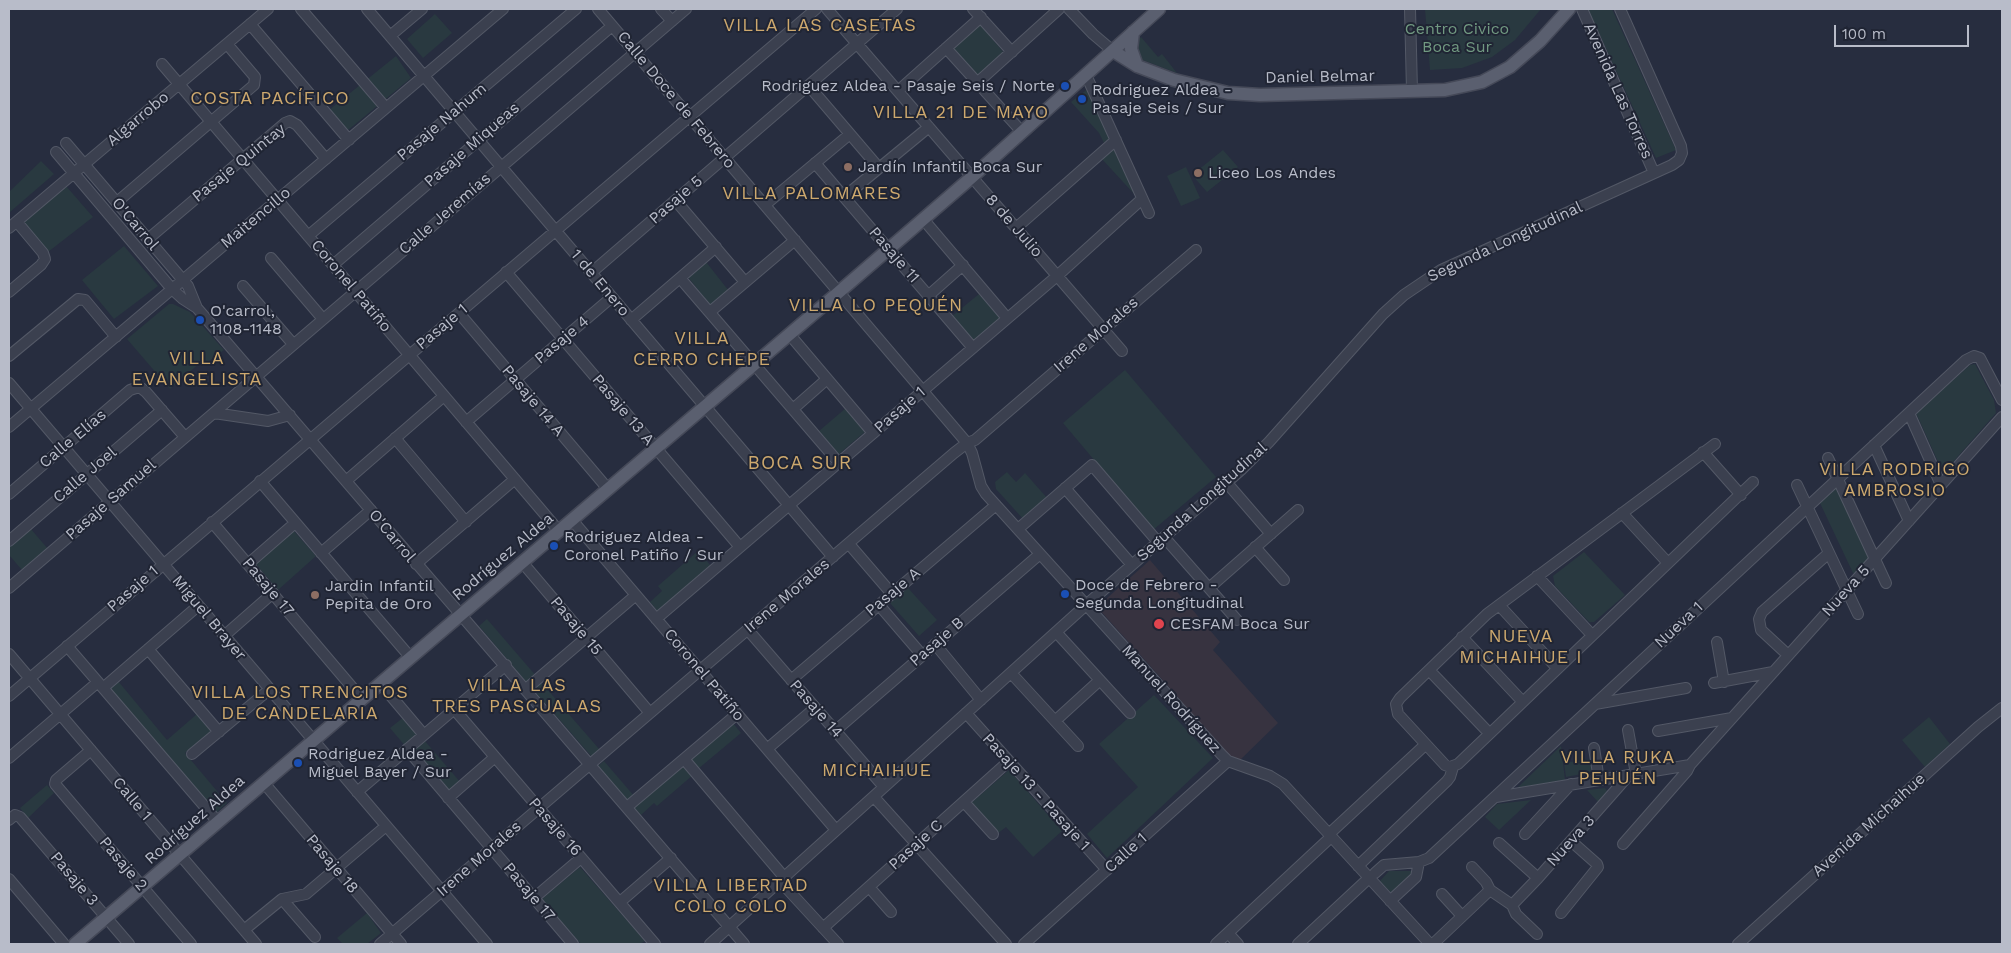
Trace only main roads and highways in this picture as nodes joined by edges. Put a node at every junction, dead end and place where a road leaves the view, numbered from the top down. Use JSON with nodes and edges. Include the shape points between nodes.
{"nodes":[{"id":1,"x":1159,"y":9,"type":"edge"},
{"id":2,"x":1569,"y":9,"type":"edge"},
{"id":3,"x":1133,"y":32,"type":"junction"},
{"id":4,"x":1113,"y":51,"type":"junction"},
{"id":5,"x":1137,"y":66,"type":"junction"},
{"id":6,"x":75,"y":944,"type":"edge"}],
"edges":[{"from":1,"to":3,"type":"main road","name":"Rodríguez Aldea"},
{"from":2,"to":5,"type":"main road","name":"Daniel Belmar","via":[[1530,51],[1510,67],[1492,78],[1456,88],[1244,94],[1193,86]]},
{"from":3,"to":4,"type":"main road","name":"Rodríguez Aldea"},
{"from":3,"to":5,"type":"main road","via":[[1131,49]]},
{"from":4,"to":5,"type":"main road","name":"Daniel Belmar"},
{"from":4,"to":6,"type":"main road","name":"Rodríguez Aldea","via":[[889,249]]}]}
